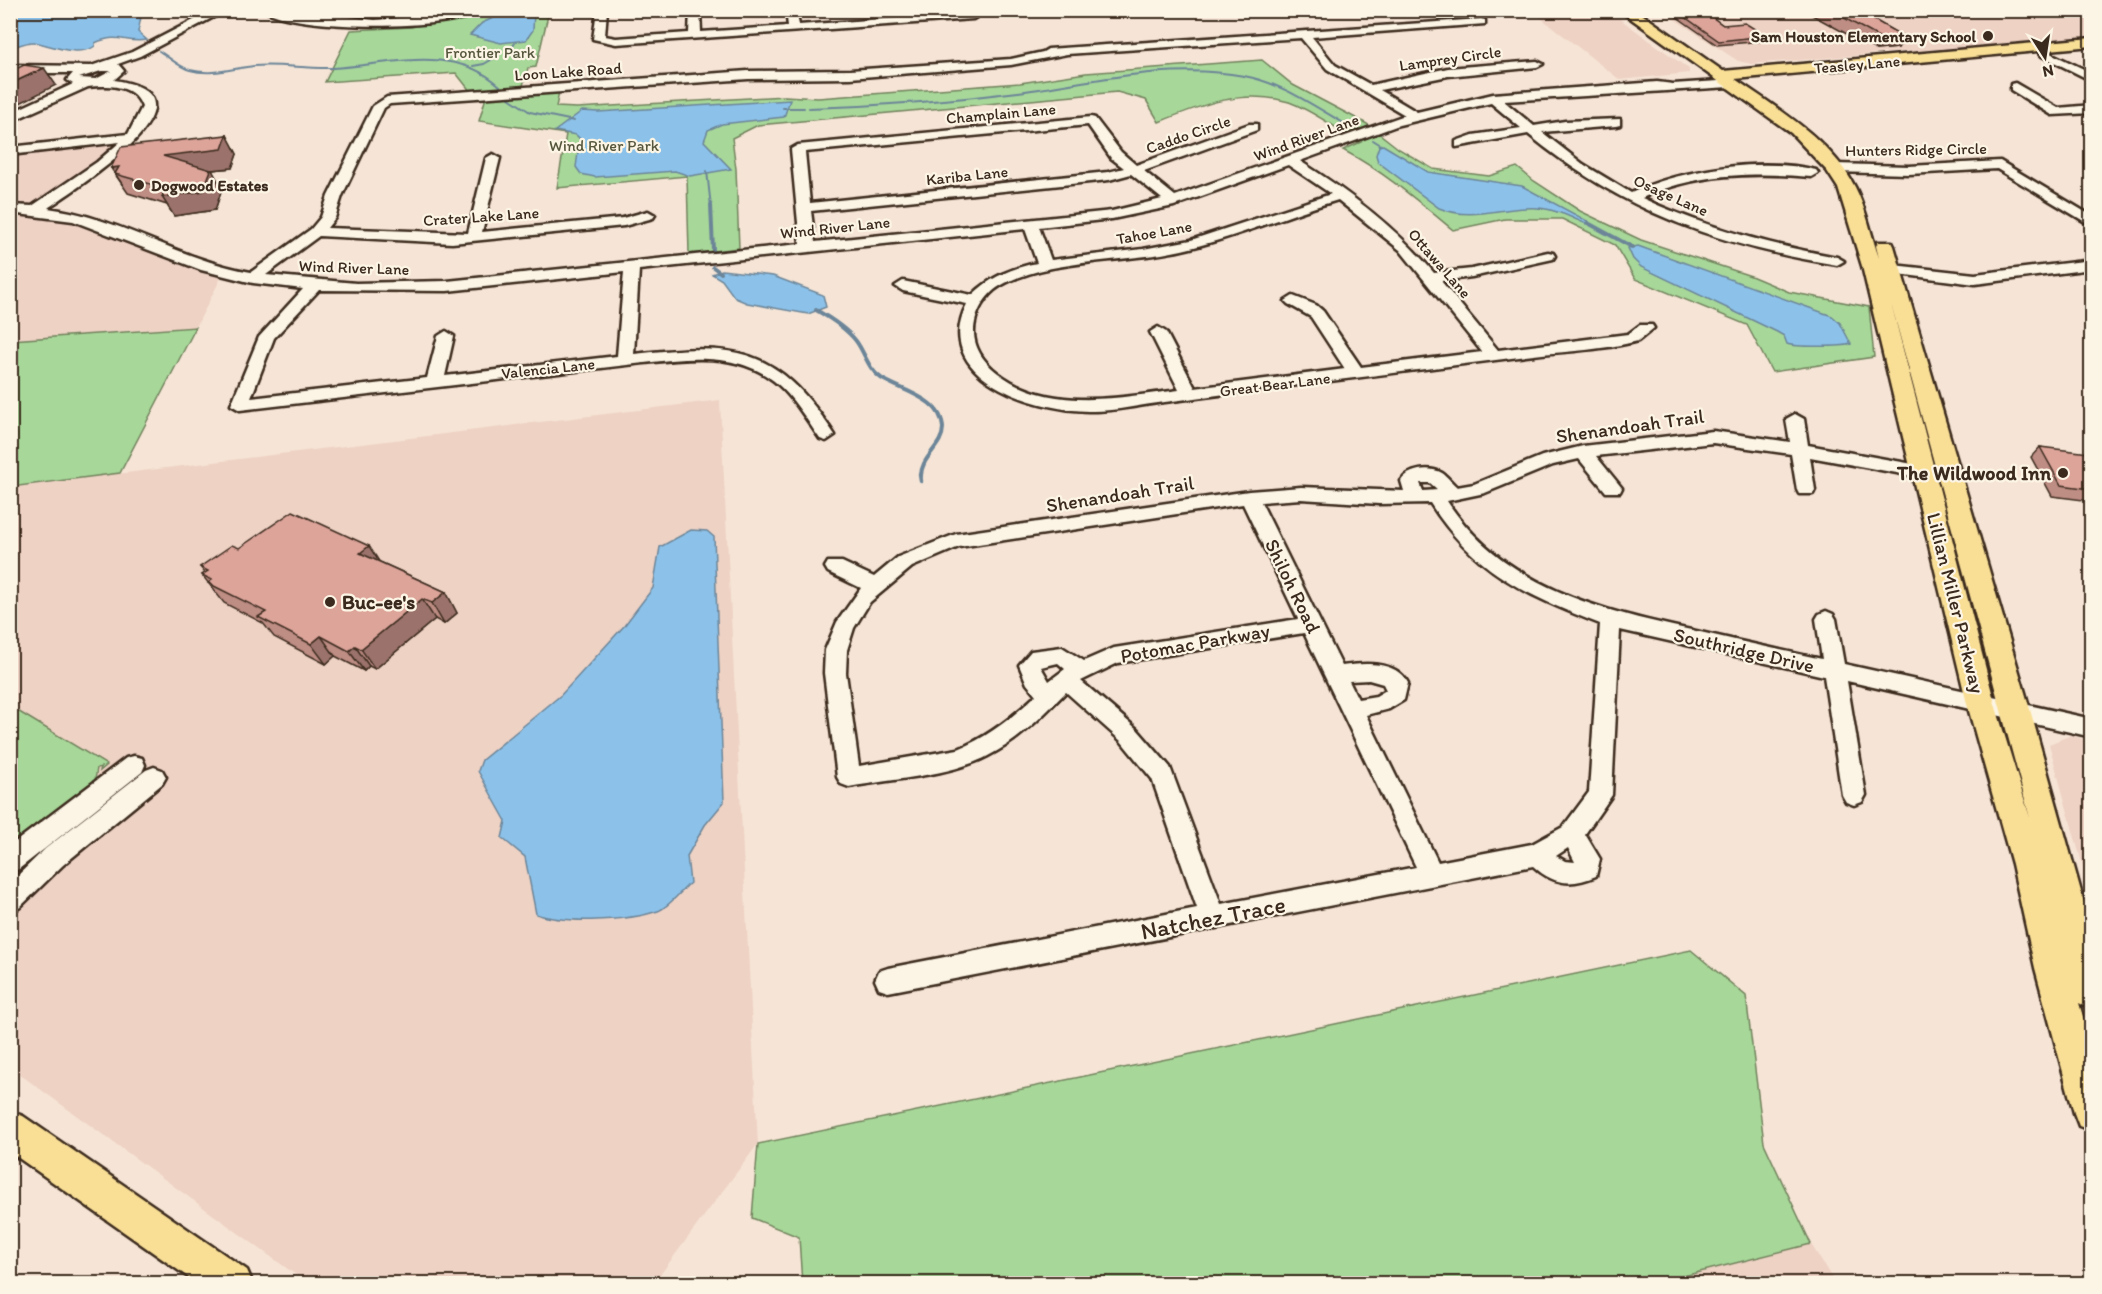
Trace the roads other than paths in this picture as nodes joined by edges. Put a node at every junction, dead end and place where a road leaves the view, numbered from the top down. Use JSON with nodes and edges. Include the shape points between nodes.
{"nodes":[{"id":1,"x":222,"y":10,"type":"edge"},
{"id":2,"x":269,"y":10,"type":"edge"},
{"id":3,"x":482,"y":10,"type":"edge"},
{"id":4,"x":602,"y":10,"type":"edge"},
{"id":5,"x":695,"y":10,"type":"edge"},
{"id":6,"x":791,"y":10,"type":"edge"},
{"id":7,"x":1626,"y":10,"type":"edge"},
{"id":8,"x":1643,"y":10,"type":"edge"},
{"id":9,"x":290,"y":11,"type":"edge"},
{"id":10,"x":973,"y":13,"type":"edge"},
{"id":11,"x":1481,"y":22,"type":"dead end"},
{"id":12,"x":794,"y":28,"type":"junction"},
{"id":13,"x":1304,"y":34,"type":"junction"},
{"id":14,"x":695,"y":35,"type":"junction"},
{"id":15,"x":2091,"y":42,"type":"edge"},
{"id":16,"x":2091,"y":50,"type":"edge"},
{"id":17,"x":136,"y":54,"type":"junction"},
{"id":18,"x":1961,"y":54,"type":"junction"},
{"id":19,"x":2046,"y":54,"type":"junction"},
{"id":20,"x":1979,"y":60,"type":"junction"},
{"id":21,"x":1538,"y":64,"type":"dead end"},
{"id":22,"x":1878,"y":65,"type":"junction"},
{"id":23,"x":93,"y":68,"type":"junction"},
{"id":24,"x":10,"y":69,"type":"edge"},
{"id":25,"x":43,"y":70,"type":"junction"},
{"id":26,"x":117,"y":72,"type":"junction"},
{"id":27,"x":2091,"y":78,"type":"edge"},
{"id":28,"x":1732,"y":79,"type":"junction"},
{"id":29,"x":82,"y":81,"type":"junction"},
{"id":30,"x":129,"y":86,"type":"junction"},
{"id":31,"x":2015,"y":87,"type":"dead end"},
{"id":32,"x":1368,"y":89,"type":"junction"},
{"id":33,"x":1492,"y":98,"type":"junction"},
{"id":34,"x":2091,"y":109,"type":"edge"},
{"id":35,"x":1416,"y":116,"type":"junction"},
{"id":36,"x":11,"y":117,"type":"edge"},
{"id":37,"x":1616,"y":122,"type":"dead end"},
{"id":38,"x":1253,"y":127,"type":"dead end"},
{"id":39,"x":1532,"y":130,"type":"junction"},
{"id":40,"x":133,"y":137,"type":"junction"},
{"id":41,"x":1461,"y":144,"type":"dead end"},
{"id":42,"x":10,"y":151,"type":"edge"},
{"id":43,"x":493,"y":158,"type":"dead end"},
{"id":44,"x":1292,"y":162,"type":"junction"},
{"id":45,"x":1842,"y":168,"type":"junction"},
{"id":46,"x":1134,"y":170,"type":"junction"},
{"id":47,"x":1811,"y":173,"type":"dead end"},
{"id":48,"x":1341,"y":195,"type":"junction"},
{"id":49,"x":1631,"y":198,"type":"junction"},
{"id":50,"x":1174,"y":202,"type":"junction"},
{"id":51,"x":803,"y":208,"type":"junction"},
{"id":52,"x":10,"y":209,"type":"edge"},
{"id":53,"x":35,"y":210,"type":"junction"},
{"id":54,"x":1873,"y":212,"type":"dead end"},
{"id":55,"x":648,"y":215,"type":"dead end"},
{"id":56,"x":2091,"y":222,"type":"edge"},
{"id":57,"x":1031,"y":225,"type":"junction"},
{"id":58,"x":316,"y":232,"type":"junction"},
{"id":59,"x":1881,"y":232,"type":"dead end"},
{"id":60,"x":474,"y":237,"type":"junction"},
{"id":61,"x":808,"y":248,"type":"junction"},
{"id":62,"x":1548,"y":256,"type":"dead end"},
{"id":63,"x":1837,"y":261,"type":"dead end"},
{"id":64,"x":1046,"y":264,"type":"junction"},
{"id":65,"x":2091,"y":264,"type":"edge"},
{"id":66,"x":632,"y":267,"type":"junction"},
{"id":67,"x":1882,"y":268,"type":"junction"},
{"id":68,"x":253,"y":278,"type":"junction"},
{"id":69,"x":1433,"y":278,"type":"junction"},
{"id":70,"x":314,"y":286,"type":"junction"},
{"id":71,"x":903,"y":286,"type":"dead end"},
{"id":72,"x":976,"y":301,"type":"junction"},
{"id":73,"x":1293,"y":301,"type":"dead end"},
{"id":74,"x":1646,"y":328,"type":"dead end"},
{"id":75,"x":1158,"y":332,"type":"dead end"},
{"id":76,"x":446,"y":336,"type":"dead end"},
{"id":77,"x":1494,"y":356,"type":"junction"},
{"id":78,"x":625,"y":360,"type":"junction"},
{"id":79,"x":1358,"y":374,"type":"junction"},
{"id":80,"x":435,"y":381,"type":"junction"},
{"id":81,"x":1190,"y":395,"type":"junction"},
{"id":82,"x":1794,"y":419,"type":"dead end"},
{"id":83,"x":826,"y":435,"type":"dead end"},
{"id":84,"x":1800,"y":449,"type":"junction"},
{"id":85,"x":1583,"y":452,"type":"junction"},
{"id":86,"x":1924,"y":472,"type":"junction"},
{"id":87,"x":1613,"y":488,"type":"dead end"},
{"id":88,"x":1806,"y":490,"type":"dead end"},
{"id":89,"x":1249,"y":497,"type":"junction"},
{"id":90,"x":1435,"y":497,"type":"junction"},
{"id":91,"x":835,"y":567,"type":"dead end"},
{"id":92,"x":875,"y":586,"type":"junction"},
{"id":93,"x":856,"y":609,"type":"joint"},
{"id":94,"x":1826,"y":619,"type":"dead end"},
{"id":95,"x":1610,"y":620,"type":"junction"},
{"id":96,"x":1311,"y":624,"type":"junction"},
{"id":97,"x":1833,"y":670,"type":"junction"},
{"id":98,"x":1336,"y":675,"type":"junction"},
{"id":99,"x":1066,"y":681,"type":"junction"},
{"id":100,"x":1981,"y":704,"type":"junction"},
{"id":101,"x":1353,"y":709,"type":"junction"},
{"id":102,"x":2017,"y":713,"type":"junction"},
{"id":103,"x":2091,"y":728,"type":"edge"},
{"id":104,"x":1854,"y":795,"type":"dead end"},
{"id":105,"x":1571,"y":834,"type":"junction"},
{"id":106,"x":1537,"y":854,"type":"junction"},
{"id":107,"x":10,"y":861,"type":"edge"},
{"id":108,"x":1432,"y":875,"type":"junction"},
{"id":109,"x":10,"y":900,"type":"edge"},
{"id":110,"x":1213,"y":918,"type":"junction"},
{"id":111,"x":888,"y":980,"type":"dead end"},
{"id":112,"x":2091,"y":993,"type":"edge"},
{"id":113,"x":2080,"y":1033,"type":"edge"},
{"id":114,"x":2091,"y":1113,"type":"edge"},
{"id":115,"x":10,"y":1129,"type":"edge"},
{"id":116,"x":233,"y":1284,"type":"edge"}],
"edges":[{"from":1,"to":17,"type":"street"},
{"from":2,"to":9,"type":"street"},
{"from":3,"to":9,"type":"street","via":[[387,25],[336,22]]},
{"from":4,"to":14,"type":"street","via":[[598,39]]},
{"from":5,"to":14,"type":"street"},
{"from":6,"to":12,"type":"street"},
{"from":7,"to":28,"type":"main road"},
{"from":8,"to":28,"type":"main road"},
{"from":10,"to":12,"type":"street"},
{"from":11,"to":13,"type":"street","name":"Loon Lake Road"},
{"from":12,"to":14,"type":"street"},
{"from":13,"to":32,"type":"street","via":[[1331,67]]},
{"from":13,"to":58,"type":"street","name":"Loon Lake Road","via":[[1063,52],[1011,62],[822,75],[761,74],[400,99],[379,106],[328,218]]},
{"from":15,"to":18,"type":"main road","name":"Teasley Lane"},
{"from":16,"to":19,"type":"main road","name":"Teasley Lane"},
{"from":17,"to":23,"type":"street"},
{"from":17,"to":26,"type":"street"},
{"from":18,"to":20,"type":"main road"},
{"from":18,"to":22,"type":"main road","name":"Teasley Lane"},
{"from":19,"to":20,"type":"main road","name":"Teasley Lane"},
{"from":19,"to":27,"type":"street"},
{"from":20,"to":22,"type":"main road","name":"Teasley Lane"},
{"from":21,"to":32,"type":"street","name":"Lamprey Circle","via":[[1448,72]]},
{"from":22,"to":28,"type":"main road","name":"Teasley Lane"},
{"from":23,"to":25,"type":"street"},
{"from":23,"to":26,"type":"street","via":[[114,67]]},
{"from":23,"to":29,"type":"street"},
{"from":24,"to":25,"type":"street"},
{"from":25,"to":29,"type":"street"},
{"from":26,"to":29,"type":"street"},
{"from":26,"to":30,"type":"street"},
{"from":28,"to":33,"type":"street","name":"Wind River Lane","via":[[1673,88]]},
{"from":28,"to":45,"type":"main road","name":"Lillian Miller Parkway"},
{"from":29,"to":30,"type":"street"},
{"from":29,"to":36,"type":"street"},
{"from":30,"to":40,"type":"street","via":[[142,95],[148,107],[142,126]]},
{"from":31,"to":34,"type":"street","via":[[2056,112]]},
{"from":32,"to":35,"type":"street"},
{"from":33,"to":35,"type":"street","name":"Wind River Lane"},
{"from":33,"to":39,"type":"street","name":"Osage Lane"},
{"from":35,"to":44,"type":"street","name":"Wind River Lane"},
{"from":37,"to":39,"type":"street"},
{"from":38,"to":46,"type":"street","name":"Caddo Circle"},
{"from":39,"to":41,"type":"street"},
{"from":39,"to":49,"type":"street","name":"Osage Lane"},
{"from":40,"to":42,"type":"street"},
{"from":40,"to":53,"type":"street"},
{"from":43,"to":60,"type":"street"},
{"from":44,"to":48,"type":"street","name":"Ottawa Lane"},
{"from":44,"to":50,"type":"street","name":"Wind River Lane"},
{"from":45,"to":54,"type":"main road","name":"Lillian Miller Parkway","via":[[1864,189]]},
{"from":45,"to":56,"type":"street","name":"Hunters Ridge Circle","via":[[1909,170],[2000,165]]},
{"from":45,"to":67,"type":"main road","name":"Lillian Miller Parkway"},
{"from":46,"to":50,"type":"street","name":"Champlain Lane"},
{"from":46,"to":51,"type":"street","name":"Kariba Lane","via":[[1076,181]]},
{"from":46,"to":51,"type":"street","name":"Champlain Lane","via":[[1116,155],[1091,122],[798,149]]},
{"from":47,"to":49,"type":"street","via":[[1682,176]]},
{"from":48,"to":64,"type":"street","name":"Tahoe Lane","via":[[1203,241],[1123,256]]},
{"from":48,"to":69,"type":"street","name":"Ottawa Lane","via":[[1405,247]]},
{"from":49,"to":63,"type":"street","name":"Osage Lane","via":[[1727,237]]},
{"from":50,"to":57,"type":"street","name":"Wind River Lane"},
{"from":51,"to":61,"type":"street"},
{"from":52,"to":53,"type":"street","name":"Wind River Lane"},
{"from":53,"to":68,"type":"street","name":"Wind River Lane","via":[[96,222],[183,260]]},
{"from":55,"to":60,"type":"street","name":"Crater Lake Lane","via":[[624,222]]},
{"from":57,"to":61,"type":"street","name":"Wind River Lane"},
{"from":57,"to":64,"type":"street"},
{"from":58,"to":60,"type":"street","name":"Crater Lake Lane","via":[[433,240]]},
{"from":58,"to":68,"type":"street"},
{"from":59,"to":67,"type":"main road","name":"Lillian Miller Parkway"},
{"from":61,"to":66,"type":"street","name":"Wind River Lane"},
{"from":62,"to":69,"type":"street"},
{"from":64,"to":72,"type":"street","name":"Tahoe Lane","via":[[997,283]]},
{"from":65,"to":67,"type":"street","via":[[1975,279]]},
{"from":66,"to":70,"type":"street","name":"Wind River Lane","via":[[447,286]]},
{"from":66,"to":78,"type":"street"},
{"from":67,"to":86,"type":"main road","name":"Lillian Miller Parkway"},
{"from":67,"to":102,"type":"main road","name":"Lillian Miller Parkway"},
{"from":68,"to":70,"type":"street","name":"Wind River Lane"},
{"from":69,"to":77,"type":"street","name":"Ottawa Lane"},
{"from":70,"to":80,"type":"street","name":"Valencia Lane","via":[[267,337],[240,405]]},
{"from":71,"to":72,"type":"street"},
{"from":72,"to":81,"type":"street","name":"Great Bear Lane","via":[[966,322],[969,349],[986,372],[1013,389],[1059,404],[1090,406]]},
{"from":73,"to":79,"type":"street","via":[[1317,314]]},
{"from":74,"to":77,"type":"street","name":"Great Bear Lane","via":[[1632,338]]},
{"from":75,"to":81,"type":"street"},
{"from":76,"to":80,"type":"street"},
{"from":77,"to":79,"type":"street","name":"Great Bear Lane"},
{"from":78,"to":80,"type":"street","name":"Valencia Lane"},
{"from":78,"to":83,"type":"street","name":"Valencia Lane","via":[[719,355],[764,368],[791,389]]},
{"from":79,"to":81,"type":"street","name":"Great Bear Lane"},
{"from":82,"to":84,"type":"street"},
{"from":84,"to":85,"type":"street","name":"Shenandoah Trail","via":[[1713,437]]},
{"from":84,"to":86,"type":"street","name":"Shenandoah Trail"},
{"from":84,"to":88,"type":"street"},
{"from":85,"to":87,"type":"street"},
{"from":85,"to":90,"type":"street","name":"Shenandoah Trail","via":[[1548,460],[1478,489]]},
{"from":86,"to":100,"type":"main road","name":"Lillian Miller Parkway"},
{"from":89,"to":90,"type":"street","name":"Shenandoah Trail","via":[[1301,493]]},
{"from":89,"to":92,"type":"street","name":"Shenandoah Trail","via":[[956,541],[905,562]]},
{"from":89,"to":96,"type":"street","name":"Shiloh Road"},
{"from":90,"to":95,"type":"street","name":"Southridge Drive","via":[[1459,531],[1494,565],[1550,597]]},
{"from":91,"to":92,"type":"street"},
{"from":92,"to":93,"type":"street","name":"Shenandoah Trail","via":[[862,597]]},
{"from":93,"to":99,"type":"street","name":"Potomac Parkway","via":[[836,650],[835,673],[849,777],[959,758],[981,750],[1020,724]]},
{"from":94,"to":97,"type":"street"},
{"from":95,"to":97,"type":"street","name":"Southridge Drive"},
{"from":95,"to":105,"type":"street","name":"Natchez Trace","via":[[1600,795]]},
{"from":96,"to":98,"type":"street","name":"Shiloh Road"},
{"from":96,"to":99,"type":"street","name":"Potomac Parkway","via":[[1114,656]]},
{"from":97,"to":100,"type":"street","name":"Southridge Drive"},
{"from":97,"to":104,"type":"street"},
{"from":98,"to":101,"type":"street","name":"Shiloh Road"},
{"from":98,"to":101,"type":"street","via":[[1367,671],[1388,674],[1397,683],[1396,694],[1389,699]]},
{"from":99,"to":110,"type":"street","via":[[1129,735],[1162,774]]},
{"from":100,"to":102,"type":"street","name":"Southridge Drive"},
{"from":100,"to":113,"type":"main road","name":"Lillian Miller Parkway"},
{"from":101,"to":108,"type":"street","name":"Shiloh Road"},
{"from":102,"to":103,"type":"street","name":"Southridge Drive"},
{"from":102,"to":112,"type":"main road","name":"Lillian Miller Parkway"},
{"from":105,"to":106,"type":"street","name":"Natchez Trace"},
{"from":105,"to":106,"type":"street","via":[[1588,859],[1587,868],[1579,873],[1552,869]]},
{"from":106,"to":108,"type":"street","name":"Natchez Trace"},
{"from":107,"to":109,"type":"street","via":[[144,771]]},
{"from":108,"to":110,"type":"street","name":"Natchez Trace"},
{"from":110,"to":111,"type":"street","name":"Natchez Trace"},
{"from":113,"to":114,"type":"main road","name":"Lillian Miller Parkway"},
{"from":115,"to":116,"type":"main road"}]}
